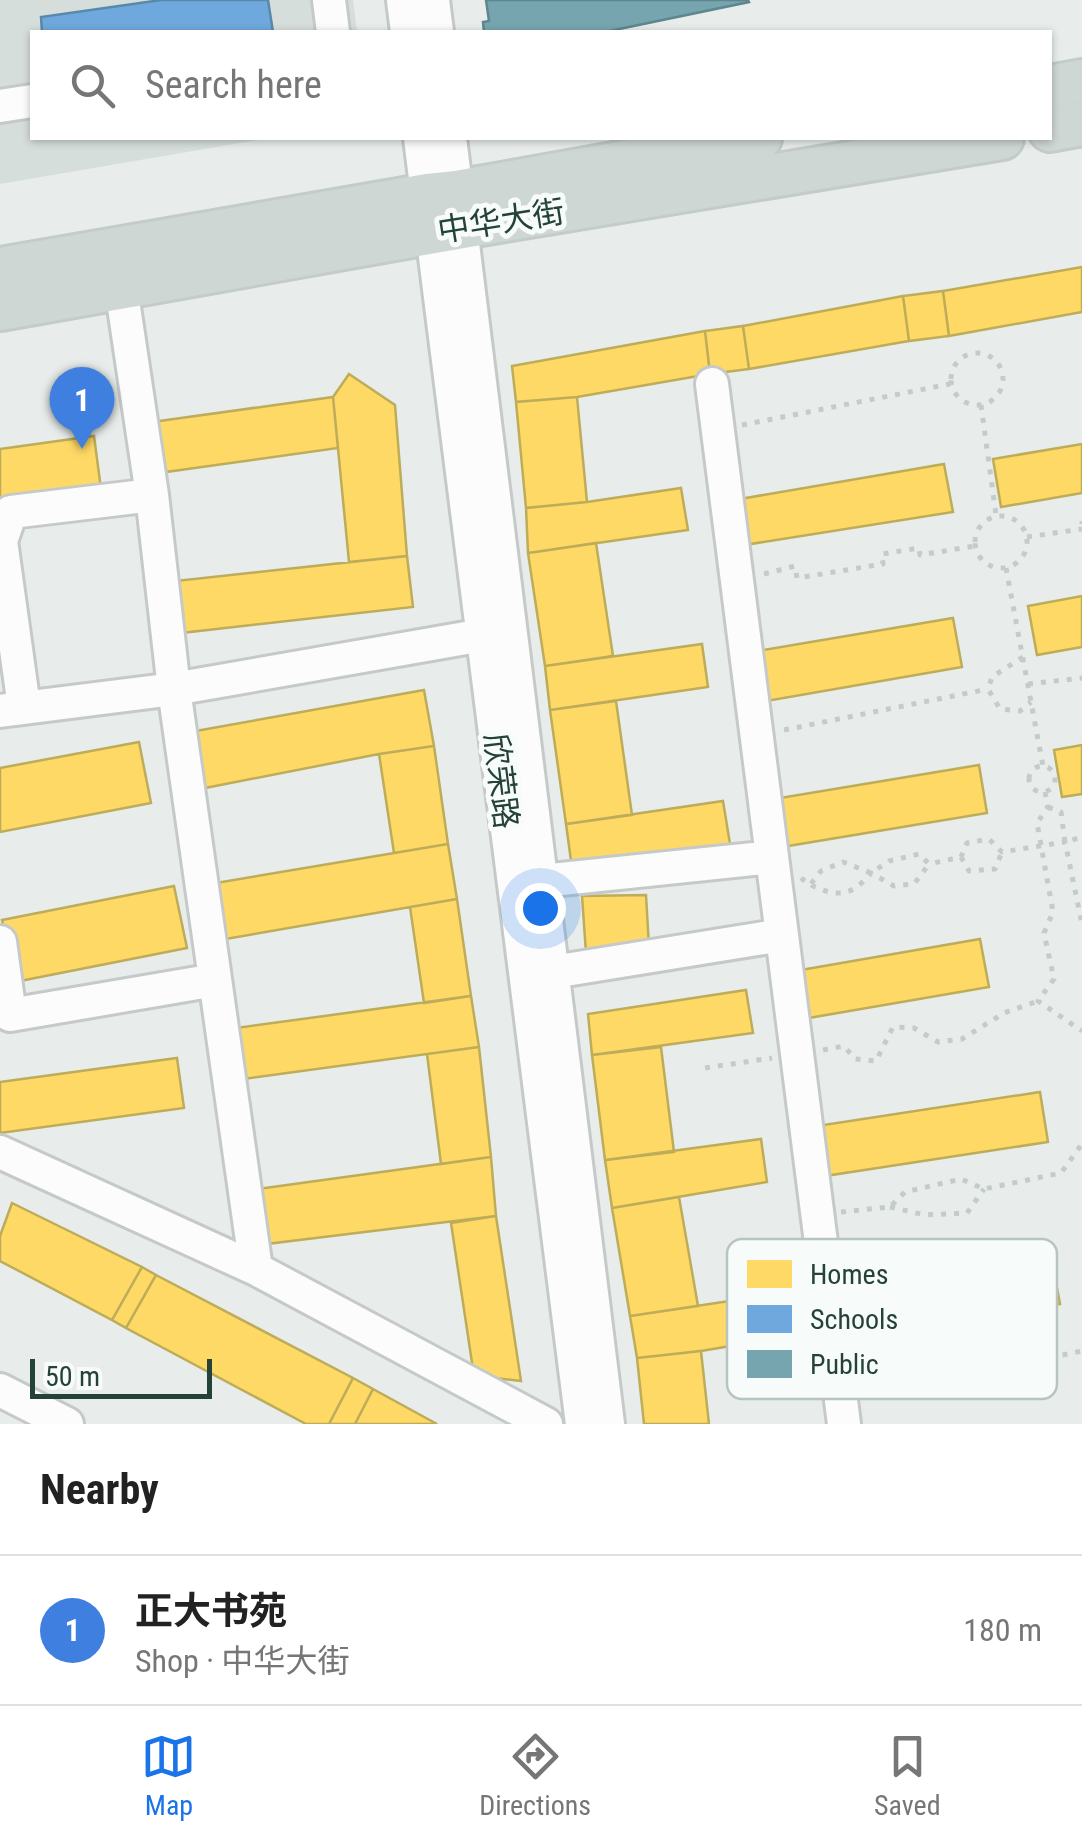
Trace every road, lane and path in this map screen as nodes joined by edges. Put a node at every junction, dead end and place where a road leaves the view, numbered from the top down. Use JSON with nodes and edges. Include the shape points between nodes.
{"nodes":[{"id":1,"x":328,"y":0,"type":"edge"},
{"id":2,"x":403,"y":0,"type":"edge"},
{"id":3,"x":433,"y":0,"type":"edge"},
{"id":4,"x":332,"y":30,"type":"edge"},
{"id":5,"x":407,"y":30,"type":"edge"},
{"id":6,"x":437,"y":30,"type":"edge"},
{"id":7,"x":1082,"y":81,"type":"edge"},
{"id":8,"x":1052,"y":87,"type":"edge"},
{"id":9,"x":30,"y":101,"type":"edge"},
{"id":10,"x":0,"y":106,"type":"edge"},
{"id":11,"x":1082,"y":124,"type":"edge"},
{"id":12,"x":1052,"y":130,"type":"edge"},
{"id":13,"x":421,"y":140,"type":"edge"},
{"id":14,"x":450,"y":140,"type":"edge"},
{"id":15,"x":751,"y":140,"type":"edge"},
{"id":16,"x":987,"y":140,"type":"edge"},
{"id":17,"x":445,"y":211,"type":"junction"},
{"id":18,"x":0,"y":269,"type":"edge"},
{"id":19,"x":121,"y":287,"type":"junction"},
{"id":20,"x":0,"y":308,"type":"edge"},
{"id":21,"x":712,"y":384,"type":"dead end"},
{"id":22,"x":950,"y":384,"type":"junction"},
{"id":23,"x":981,"y":405,"type":"junction"},
{"id":24,"x":718,"y":430,"type":"junction"},
{"id":25,"x":152,"y":495,"type":"junction"},
{"id":26,"x":996,"y":516,"type":"junction"},
{"id":27,"x":1082,"y":525,"type":"edge"},
{"id":28,"x":1027,"y":537,"type":"junction"},
{"id":29,"x":975,"y":546,"type":"junction"},
{"id":30,"x":1006,"y":568,"type":"junction"},
{"id":31,"x":737,"y":580,"type":"junction"},
{"id":32,"x":483,"y":635,"type":"junction"},
{"id":33,"x":1022,"y":657,"type":"junction"},
{"id":34,"x":1082,"y":678,"type":"edge"},
{"id":35,"x":1028,"y":684,"type":"junction"},
{"id":36,"x":174,"y":689,"type":"junction"},
{"id":37,"x":988,"y":690,"type":"junction"},
{"id":38,"x":1031,"y":702,"type":"junction"},
{"id":39,"x":12,"y":709,"type":"edge"},
{"id":40,"x":756,"y":736,"type":"junction"},
{"id":41,"x":1043,"y":766,"type":"junction"},
{"id":42,"x":1045,"y":792,"type":"junction"},
{"id":43,"x":1048,"y":807,"type":"junction"},
{"id":44,"x":1082,"y":836,"type":"edge"},
{"id":45,"x":1065,"y":842,"type":"junction"},
{"id":46,"x":1041,"y":846,"type":"junction"},
{"id":47,"x":1002,"y":852,"type":"junction"},
{"id":48,"x":960,"y":857,"type":"junction"},
{"id":49,"x":781,"y":864,"type":"junction"},
{"id":50,"x":929,"y":864,"type":"junction"},
{"id":51,"x":871,"y":873,"type":"junction"},
{"id":52,"x":542,"y":881,"type":"junction"},
{"id":53,"x":810,"y":884,"type":"junction"},
{"id":54,"x":1082,"y":924,"type":"edge"},
{"id":55,"x":782,"y":935,"type":"junction"},
{"id":56,"x":0,"y":942,"type":"edge"},
{"id":57,"x":553,"y":972,"type":"junction"},
{"id":58,"x":215,"y":980,"type":"junction"},
{"id":59,"x":4,"y":1000,"type":"edge"},
{"id":60,"x":1038,"y":1001,"type":"junction"},
{"id":61,"x":1082,"y":1031,"type":"edge"},
{"id":62,"x":797,"y":1054,"type":"junction"},
{"id":63,"x":705,"y":1068,"type":"dead end"},
{"id":64,"x":1082,"y":1144,"type":"edge"},
{"id":65,"x":0,"y":1152,"type":"edge"},
{"id":66,"x":984,"y":1189,"type":"junction"},
{"id":67,"x":890,"y":1207,"type":"junction"},
{"id":68,"x":837,"y":1213,"type":"dead end"},
{"id":69,"x":820,"y":1239,"type":"edge"},
{"id":70,"x":256,"y":1269,"type":"junction"},
{"id":71,"x":1082,"y":1352,"type":"edge"},
{"id":72,"x":1057,"y":1357,"type":"edge"},
{"id":73,"x":0,"y":1390,"type":"edge"},
{"id":74,"x":841,"y":1399,"type":"edge"},
{"id":75,"x":67,"y":1424,"type":"edge"},
{"id":76,"x":546,"y":1424,"type":"edge"},
{"id":77,"x":582,"y":1424,"type":"edge"},
{"id":78,"x":608,"y":1424,"type":"edge"},
{"id":79,"x":844,"y":1424,"type":"edge"}],
"edges":[{"from":1,"to":4,"type":"street"},
{"from":2,"to":5,"type":"street"},
{"from":3,"to":6,"type":"street"},
{"from":7,"to":8,"type":"main road"},
{"from":9,"to":10,"type":"street"},
{"from":11,"to":12,"type":"main road"},
{"from":13,"to":17,"type":"street","name":"欣荣路"},
{"from":14,"to":17,"type":"street","name":"欣荣路"},
{"from":15,"to":17,"type":"main road","name":"中华大街"},
{"from":16,"to":17,"type":"main road","name":"中华大街"},
{"from":17,"to":18,"type":"main road","name":"中华大街"},
{"from":17,"to":19,"type":"main road","name":"中华大街"},
{"from":17,"to":32,"type":"street","name":"欣荣路"},
{"from":17,"to":52,"type":"street","name":"欣荣路"},
{"from":19,"to":20,"type":"main road","name":"中华大街"},
{"from":19,"to":25,"type":"street"},
{"from":21,"to":24,"type":"street"},
{"from":22,"to":23,"type":"path","via":[[956,396]]},
{"from":22,"to":23,"type":"path","via":[[959,359],[985,354],[997,362],[1002,388]]},
{"from":22,"to":24,"type":"path"},
{"from":23,"to":26,"type":"path"},
{"from":24,"to":31,"type":"street"},
{"from":25,"to":36,"type":"street"},
{"from":25,"to":39,"type":"street","via":[[11,512],[1,541]]},
{"from":26,"to":28,"type":"path","via":[[1010,516]]},
{"from":26,"to":29,"type":"path","via":[[976,532]]},
{"from":27,"to":28,"type":"path"},
{"from":28,"to":30,"type":"path","via":[[1018,562]]},
{"from":29,"to":30,"type":"path","via":[[981,559]]},
{"from":29,"to":31,"type":"path","via":[[882,554],[883,564],[797,578],[795,566]]},
{"from":30,"to":33,"type":"path"},
{"from":31,"to":40,"type":"street"},
{"from":32,"to":36,"type":"street"},
{"from":32,"to":77,"type":"street","name":"欣荣路"},
{"from":33,"to":35,"type":"path"},
{"from":33,"to":37,"type":"path","via":[[992,677]]},
{"from":34,"to":35,"type":"path"},
{"from":35,"to":38,"type":"path"},
{"from":36,"to":39,"type":"street"},
{"from":36,"to":58,"type":"street"},
{"from":37,"to":38,"type":"path","via":[[1000,709],[1020,710]]},
{"from":37,"to":40,"type":"path"},
{"from":38,"to":41,"type":"path"},
{"from":40,"to":49,"type":"street"},
{"from":41,"to":42,"type":"path","via":[[1055,782]]},
{"from":41,"to":42,"type":"path","via":[[1032,770],[1029,782]]},
{"from":42,"to":43,"type":"path"},
{"from":43,"to":45,"type":"path","via":[[1061,812]]},
{"from":43,"to":46,"type":"path","via":[[1036,823]]},
{"from":44,"to":45,"type":"path"},
{"from":45,"to":46,"type":"path"},
{"from":45,"to":54,"type":"path"},
{"from":46,"to":47,"type":"path"},
{"from":46,"to":60,"type":"path","via":[[1052,912],[1044,933],[1054,980]]},
{"from":47,"to":48,"type":"path","via":[[989,839],[967,843]]},
{"from":47,"to":48,"type":"path","via":[[994,870],[969,871]]},
{"from":48,"to":50,"type":"path"},
{"from":49,"to":52,"type":"street"},
{"from":49,"to":53,"type":"path"},
{"from":49,"to":55,"type":"street"},
{"from":50,"to":51,"type":"path","via":[[919,854],[889,860]]},
{"from":50,"to":51,"type":"path","via":[[914,884],[894,886]]},
{"from":51,"to":53,"type":"path","via":[[843,862]]},
{"from":51,"to":53,"type":"path","via":[[859,888],[830,894]]},
{"from":52,"to":57,"type":"street","name":"欣荣路"},
{"from":55,"to":57,"type":"street"},
{"from":55,"to":62,"type":"street"},
{"from":56,"to":59,"type":"street"},
{"from":57,"to":78,"type":"street","name":"欣荣路"},
{"from":58,"to":59,"type":"street","via":[[10,1015]]},
{"from":58,"to":70,"type":"street"},
{"from":60,"to":61,"type":"path"},
{"from":60,"to":62,"type":"path","via":[[962,1038],[938,1042],[914,1028],[893,1026],[876,1060],[855,1059],[844,1046]]},
{"from":62,"to":63,"type":"path"},
{"from":62,"to":69,"type":"street"},
{"from":64,"to":66,"type":"path","via":[[1060,1173]]},
{"from":65,"to":70,"type":"street"},
{"from":66,"to":67,"type":"path","via":[[961,1179],[905,1192]]},
{"from":66,"to":67,"type":"path","via":[[967,1213],[926,1215]]},
{"from":67,"to":68,"type":"path"},
{"from":70,"to":76,"type":"street"},
{"from":71,"to":72,"type":"path"},
{"from":73,"to":75,"type":"street"},
{"from":74,"to":79,"type":"street"}]}
